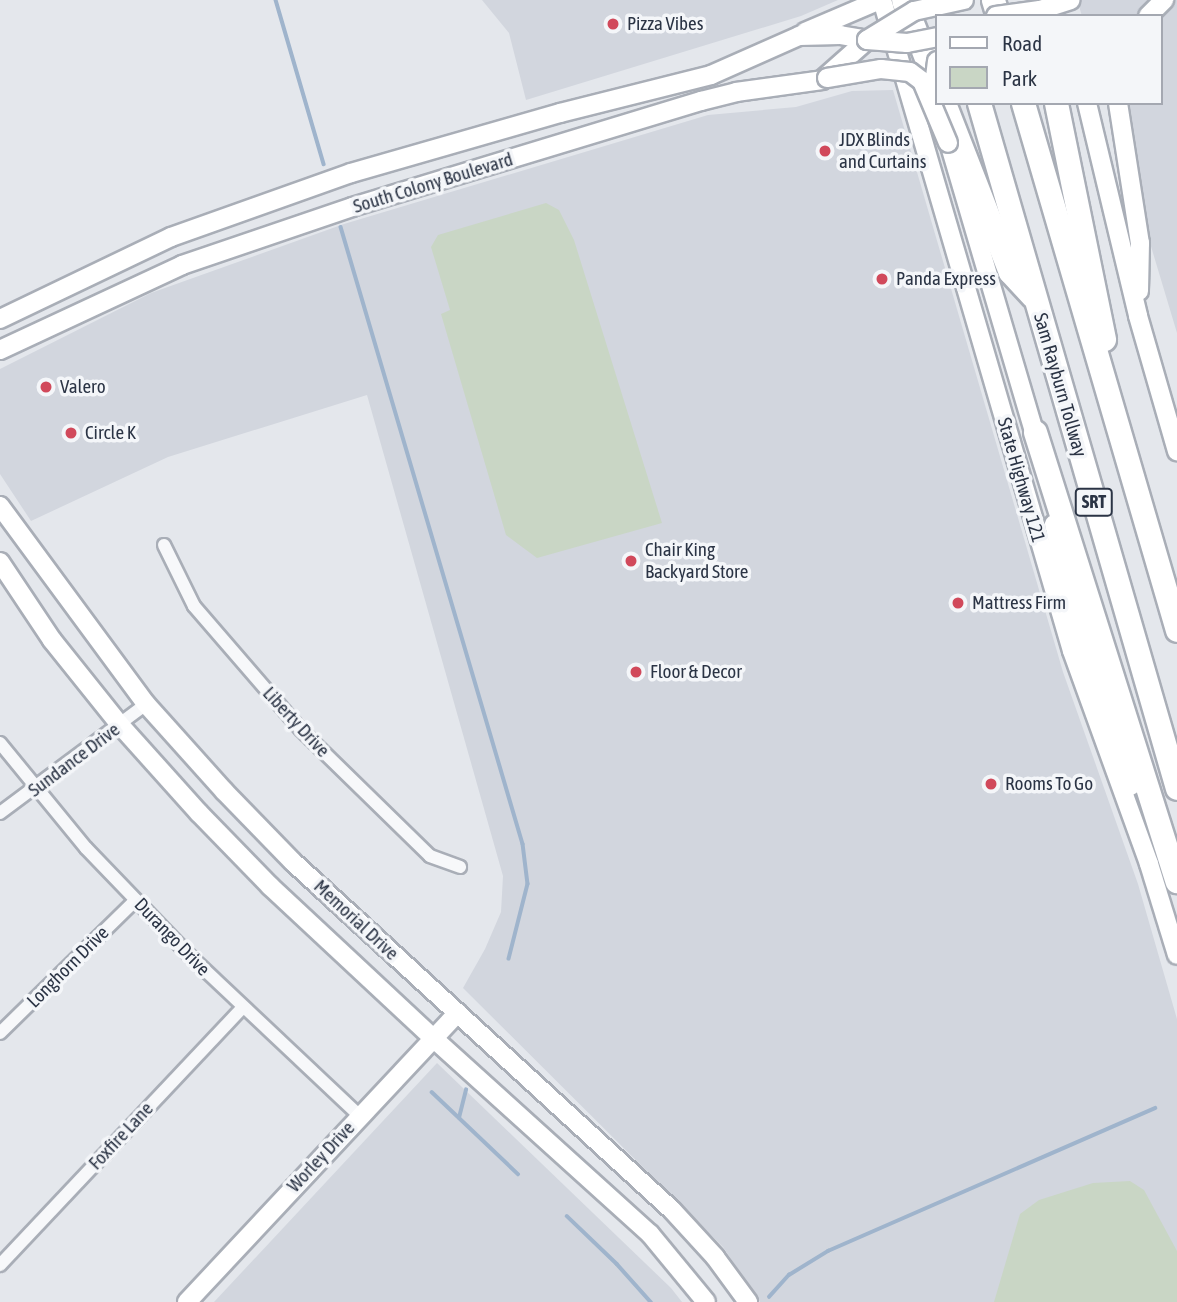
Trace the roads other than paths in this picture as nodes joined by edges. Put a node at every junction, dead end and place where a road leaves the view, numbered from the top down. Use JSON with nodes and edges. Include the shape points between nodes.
{"nodes":[{"id":1,"x":881,"y":0,"type":"edge"},
{"id":2,"x":903,"y":0,"type":"edge"},
{"id":3,"x":964,"y":0,"type":"edge"},
{"id":4,"x":1070,"y":0,"type":"edge"},
{"id":5,"x":1164,"y":0,"type":"edge"},
{"id":6,"x":946,"y":5,"type":"edge"},
{"id":7,"x":1011,"y":14,"type":"edge"},
{"id":8,"x":1149,"y":14,"type":"edge"},
{"id":9,"x":936,"y":37,"type":"edge"},
{"id":10,"x":792,"y":38,"type":"junction"},
{"id":11,"x":867,"y":40,"type":"junction"},
{"id":12,"x":936,"y":67,"type":"edge"},
{"id":13,"x":827,"y":78,"type":"junction"},
{"id":14,"x":936,"y":85,"type":"edge"},
{"id":15,"x":936,"y":86,"type":"edge"},
{"id":16,"x":942,"y":105,"type":"edge"},
{"id":17,"x":943,"y":105,"type":"edge"},
{"id":18,"x":980,"y":105,"type":"edge"},
{"id":19,"x":1024,"y":105,"type":"edge"},
{"id":20,"x":1056,"y":105,"type":"edge"},
{"id":21,"x":1087,"y":105,"type":"edge"},
{"id":22,"x":1118,"y":105,"type":"edge"},
{"id":23,"x":552,"y":115,"type":"junction"},
{"id":24,"x":569,"y":142,"type":"junction"},
{"id":25,"x":948,"y":143,"type":"junction"},
{"id":26,"x":551,"y":148,"type":"junction"},
{"id":27,"x":171,"y":237,"type":"junction"},
{"id":28,"x":182,"y":265,"type":"junction"},
{"id":29,"x":1036,"y":301,"type":"junction"},
{"id":30,"x":1138,"y":316,"type":"junction"},
{"id":31,"x":0,"y":318,"type":"edge"},
{"id":32,"x":0,"y":350,"type":"edge"},
{"id":33,"x":1117,"y":425,"type":"junction"},
{"id":34,"x":1035,"y":432,"type":"junction"},
{"id":35,"x":1177,"y":451,"type":"edge"},
{"id":36,"x":0,"y":506,"type":"edge"},
{"id":37,"x":164,"y":545,"type":"dead end"},
{"id":38,"x":0,"y":562,"type":"edge"},
{"id":39,"x":1177,"y":630,"type":"edge"},
{"id":40,"x":146,"y":704,"type":"junction"},
{"id":41,"x":120,"y":726,"type":"junction"},
{"id":42,"x":0,"y":743,"type":"edge"},
{"id":43,"x":1177,"y":788,"type":"edge"},
{"id":44,"x":36,"y":789,"type":"junction"},
{"id":45,"x":0,"y":813,"type":"edge"},
{"id":46,"x":1149,"y":864,"type":"junction"},
{"id":47,"x":460,"y":867,"type":"dead end"},
{"id":48,"x":1177,"y":881,"type":"edge"},
{"id":49,"x":136,"y":900,"type":"junction"},
{"id":50,"x":1177,"y":955,"type":"edge"},
{"id":51,"x":243,"y":1007,"type":"junction"},
{"id":52,"x":457,"y":1013,"type":"junction"},
{"id":53,"x":0,"y":1034,"type":"edge"},
{"id":54,"x":432,"y":1037,"type":"junction"},
{"id":55,"x":360,"y":1116,"type":"junction"},
{"id":56,"x":595,"y":1141,"type":"junction"},
{"id":57,"x":573,"y":1164,"type":"junction"},
{"id":58,"x":0,"y":1265,"type":"edge"},
{"id":59,"x":187,"y":1302,"type":"edge"},
{"id":60,"x":706,"y":1302,"type":"edge"},
{"id":61,"x":748,"y":1302,"type":"edge"}],
"edges":[{"from":1,"to":10,"type":"main road"},
{"from":1,"to":46,"type":"main road","name":"State Highway 121","via":[[1072,651]]},
{"from":2,"to":15,"type":"highway"},
{"from":3,"to":6,"type":"main road","name":"South Colony Boulevard","bridge":true},
{"from":4,"to":7,"type":"main road","bridge":true},
{"from":5,"to":8,"type":"main road"},
{"from":6,"to":11,"type":"main road","name":"South Colony Boulevard","bridge":true,"via":[[914,11]]},
{"from":9,"to":11,"type":"main road","name":"South Colony Boulevard","bridge":true,"via":[[907,43]]},
{"from":10,"to":11,"type":"main road","name":"South Colony Boulevard","via":[[840,35]]},
{"from":10,"to":23,"type":"main road","name":"South Colony Boulevard","via":[[711,75]]},
{"from":11,"to":13,"type":"main road","name":"South Colony Boulevard"},
{"from":12,"to":14,"type":"main road","bridge":true},
{"from":13,"to":24,"type":"main road","name":"South Colony Boulevard","via":[[736,92]]},
{"from":13,"to":25,"type":"main road","bridge":true,"via":[[881,69],[910,72],[922,81]]},
{"from":16,"to":25,"type":"main road","bridge":true},
{"from":17,"to":29,"type":"highway","via":[[1010,272]]},
{"from":18,"to":29,"type":"highway","name":"Sam Rayburn Tollway","number":"SRT"},
{"from":19,"to":33,"type":"highway","number":"SRT"},
{"from":20,"to":33,"type":"highway","via":[[1098,300]]},
{"from":21,"to":30,"type":"main road"},
{"from":22,"to":30,"type":"main road","via":[[1140,243]]},
{"from":23,"to":24,"type":"main road"},
{"from":23,"to":26,"type":"main road"},
{"from":23,"to":27,"type":"main road","name":"South Colony Boulevard","via":[[351,173]]},
{"from":24,"to":26,"type":"main road","name":"South Colony Boulevard"},
{"from":25,"to":34,"type":"main road"},
{"from":26,"to":28,"type":"main road","name":"South Colony Boulevard","via":[[352,206]]},
{"from":27,"to":28,"type":"main road"},
{"from":27,"to":31,"type":"main road","name":"South Colony Boulevard"},
{"from":28,"to":32,"type":"main road","name":"South Colony Boulevard"},
{"from":29,"to":43,"type":"highway","name":"Sam Rayburn Tollway","number":"SRT"},
{"from":30,"to":35,"type":"main road"},
{"from":33,"to":39,"type":"highway","number":"SRT"},
{"from":34,"to":46,"type":"main road","via":[[1062,558],[1126,766]]},
{"from":34,"to":48,"type":"highway"},
{"from":36,"to":40,"type":"main road","name":"Memorial Drive"},
{"from":37,"to":47,"type":"street","name":"Liberty Drive","via":[[194,606],[301,730],[430,856]]},
{"from":38,"to":41,"type":"main road","name":"Memorial Drive","via":[[52,640]]},
{"from":40,"to":41,"type":"street","name":"Sundance Drive"},
{"from":40,"to":52,"type":"main road","name":"Memorial Drive","via":[[292,861]]},
{"from":41,"to":44,"type":"street","name":"Sundance Drive"},
{"from":41,"to":54,"type":"main road","name":"Memorial Drive","via":[[270,886]]},
{"from":42,"to":44,"type":"street","name":"Durango Drive"},
{"from":44,"to":45,"type":"street","name":"Sundance Drive"},
{"from":44,"to":49,"type":"street","name":"Durango Drive"},
{"from":46,"to":50,"type":"main road","name":"State Highway 121"},
{"from":49,"to":51,"type":"street","name":"Durango Drive"},
{"from":49,"to":53,"type":"street","name":"Longhorn Drive"},
{"from":51,"to":55,"type":"street","name":"Durango Drive"},
{"from":51,"to":58,"type":"street","name":"Foxfire Lane"},
{"from":52,"to":54,"type":"main road","name":"Worley Drive"},
{"from":52,"to":56,"type":"main road","name":"Memorial Drive"},
{"from":54,"to":55,"type":"main road","name":"Worley Drive"},
{"from":54,"to":57,"type":"main road","name":"Memorial Drive"},
{"from":55,"to":59,"type":"main road","name":"Worley Drive"},
{"from":56,"to":57,"type":"main road"},
{"from":56,"to":61,"type":"main road","name":"Memorial Drive","via":[[672,1210]]},
{"from":57,"to":60,"type":"main road","name":"Memorial Drive","via":[[650,1234]]}]}
